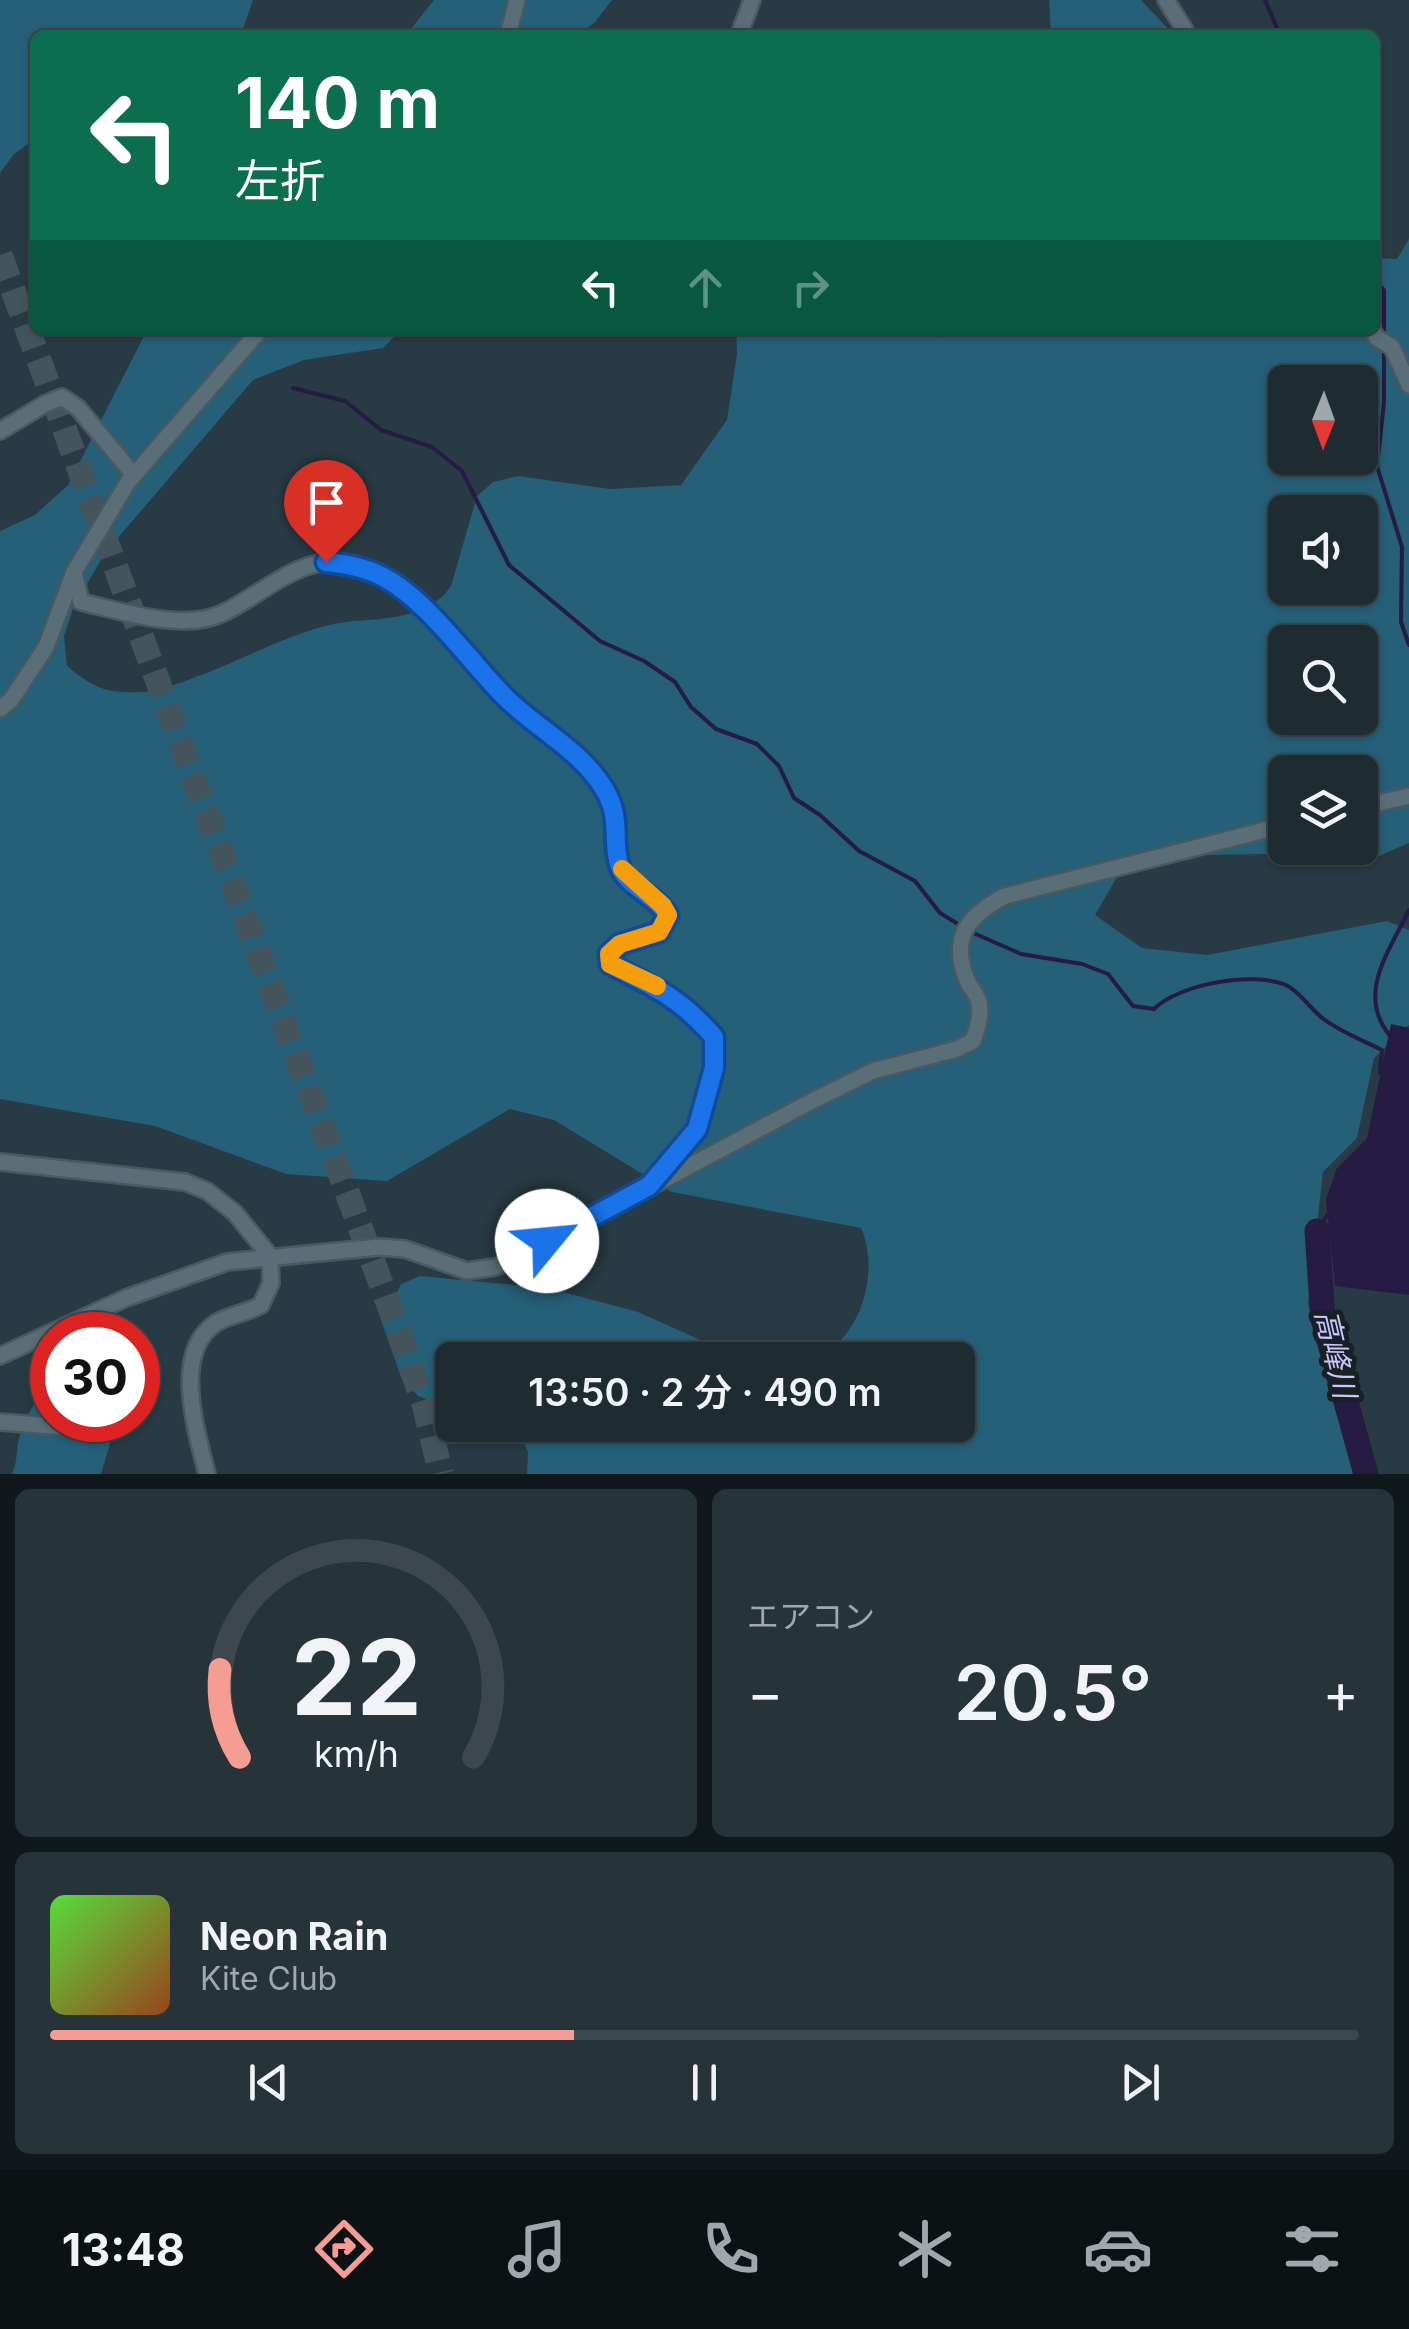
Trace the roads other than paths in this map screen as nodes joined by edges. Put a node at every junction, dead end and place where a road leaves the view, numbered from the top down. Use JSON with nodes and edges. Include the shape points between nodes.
{"nodes":[{"id":1,"x":517,"y":0,"type":"edge"},
{"id":2,"x":752,"y":0,"type":"edge"},
{"id":3,"x":1166,"y":0,"type":"edge"},
{"id":4,"x":509,"y":30,"type":"edge"},
{"id":5,"x":741,"y":30,"type":"edge"},
{"id":6,"x":1185,"y":30,"type":"edge"},
{"id":7,"x":256,"y":335,"type":"edge"},
{"id":8,"x":1375,"y":335,"type":"edge"},
{"id":9,"x":1409,"y":386,"type":"edge"},
{"id":10,"x":0,"y":431,"type":"edge"},
{"id":11,"x":134,"y":475,"type":"junction"},
{"id":12,"x":74,"y":572,"type":"junction"},
{"id":13,"x":0,"y":709,"type":"edge"},
{"id":14,"x":1409,"y":796,"type":"edge"},
{"id":15,"x":1378,"y":804,"type":"edge"},
{"id":16,"x":1268,"y":829,"type":"edge"},
{"id":17,"x":0,"y":1162,"type":"edge"},
{"id":18,"x":649,"y":1186,"type":"junction"},
{"id":19,"x":270,"y":1256,"type":"junction"},
{"id":20,"x":0,"y":1356,"type":"edge"},
{"id":21,"x":0,"y":1422,"type":"edge"},
{"id":22,"x":30,"y":1424,"type":"edge"},
{"id":23,"x":207,"y":1474,"type":"edge"}],
"edges":[{"from":1,"to":4,"type":"street"},
{"from":2,"to":5,"type":"street"},
{"from":3,"to":6,"type":"street"},
{"from":7,"to":11,"type":"street"},
{"from":8,"to":9,"type":"street","via":[[1392,347]]},
{"from":10,"to":11,"type":"street","via":[[62,397]]},
{"from":11,"to":12,"type":"street"},
{"from":12,"to":13,"type":"street","via":[[46,648]]},
{"from":12,"to":18,"type":"street","via":[[81,602],[156,619],[209,618],[326,562],[384,577],[507,699],[590,768],[616,818],[620,866],[668,915],[659,932],[620,944],[609,954],[610,964],[660,988],[714,1037],[714,1068],[697,1129]]},
{"from":14,"to":15,"type":"street"},
{"from":16,"to":18,"type":"street","via":[[1005,896],[978,911],[961,950],[979,1003],[973,1041],[873,1071]]},
{"from":17,"to":19,"type":"street","via":[[207,1190]]},
{"from":18,"to":19,"type":"street","via":[[495,1267],[467,1270],[379,1247]]},
{"from":19,"to":20,"type":"street","via":[[226,1262],[126,1298]]},
{"from":19,"to":23,"type":"street","via":[[272,1283],[261,1305],[217,1322],[198,1341],[190,1373]]},
{"from":21,"to":22,"type":"street"}]}
